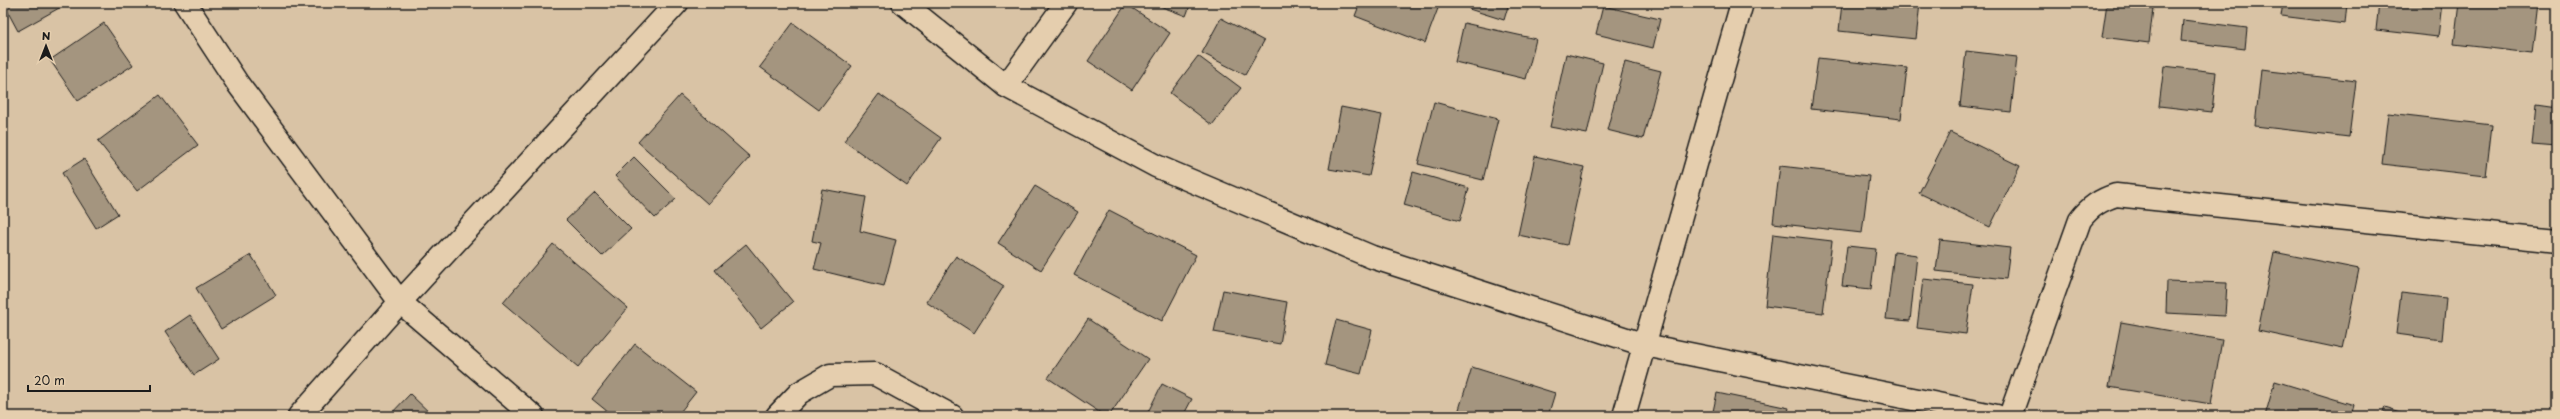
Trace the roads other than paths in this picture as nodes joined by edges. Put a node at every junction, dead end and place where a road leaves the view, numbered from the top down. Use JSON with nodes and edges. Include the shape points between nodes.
{"nodes":[{"id":1,"x":185,"y":3,"type":"edge"},
{"id":2,"x":677,"y":3,"type":"edge"},
{"id":3,"x":903,"y":3,"type":"edge"},
{"id":4,"x":1066,"y":3,"type":"edge"},
{"id":5,"x":1742,"y":3,"type":"edge"},
{"id":6,"x":1006,"y":86,"type":"junction"},
{"id":7,"x":2557,"y":241,"type":"edge"},
{"id":8,"x":400,"y":302,"type":"junction"},
{"id":9,"x":1645,"y":345,"type":"junction"},
{"id":10,"x":300,"y":416,"type":"edge"},
{"id":11,"x":533,"y":416,"type":"edge"},
{"id":12,"x":777,"y":416,"type":"edge"},
{"id":13,"x":952,"y":416,"type":"edge"},
{"id":14,"x":1624,"y":416,"type":"edge"},
{"id":15,"x":1997,"y":416,"type":"edge"},
{"id":16,"x":2010,"y":416,"type":"edge"}],
"edges":[{"from":1,"to":8,"type":"street","via":[[238,84]]},
{"from":2,"to":8,"type":"street"},
{"from":3,"to":6,"type":"street"},
{"from":4,"to":6,"type":"street"},
{"from":5,"to":9,"type":"street"},
{"from":6,"to":9,"type":"street","via":[[1156,166],[1372,257]]},
{"from":7,"to":16,"type":"street","via":[[2116,195],[2102,199],[2080,220]]},
{"from":8,"to":10,"type":"street"},
{"from":8,"to":11,"type":"street"},
{"from":9,"to":14,"type":"street"},
{"from":9,"to":15,"type":"street"},
{"from":12,"to":13,"type":"street","via":[[799,393],[830,375],[875,374]]}]}
